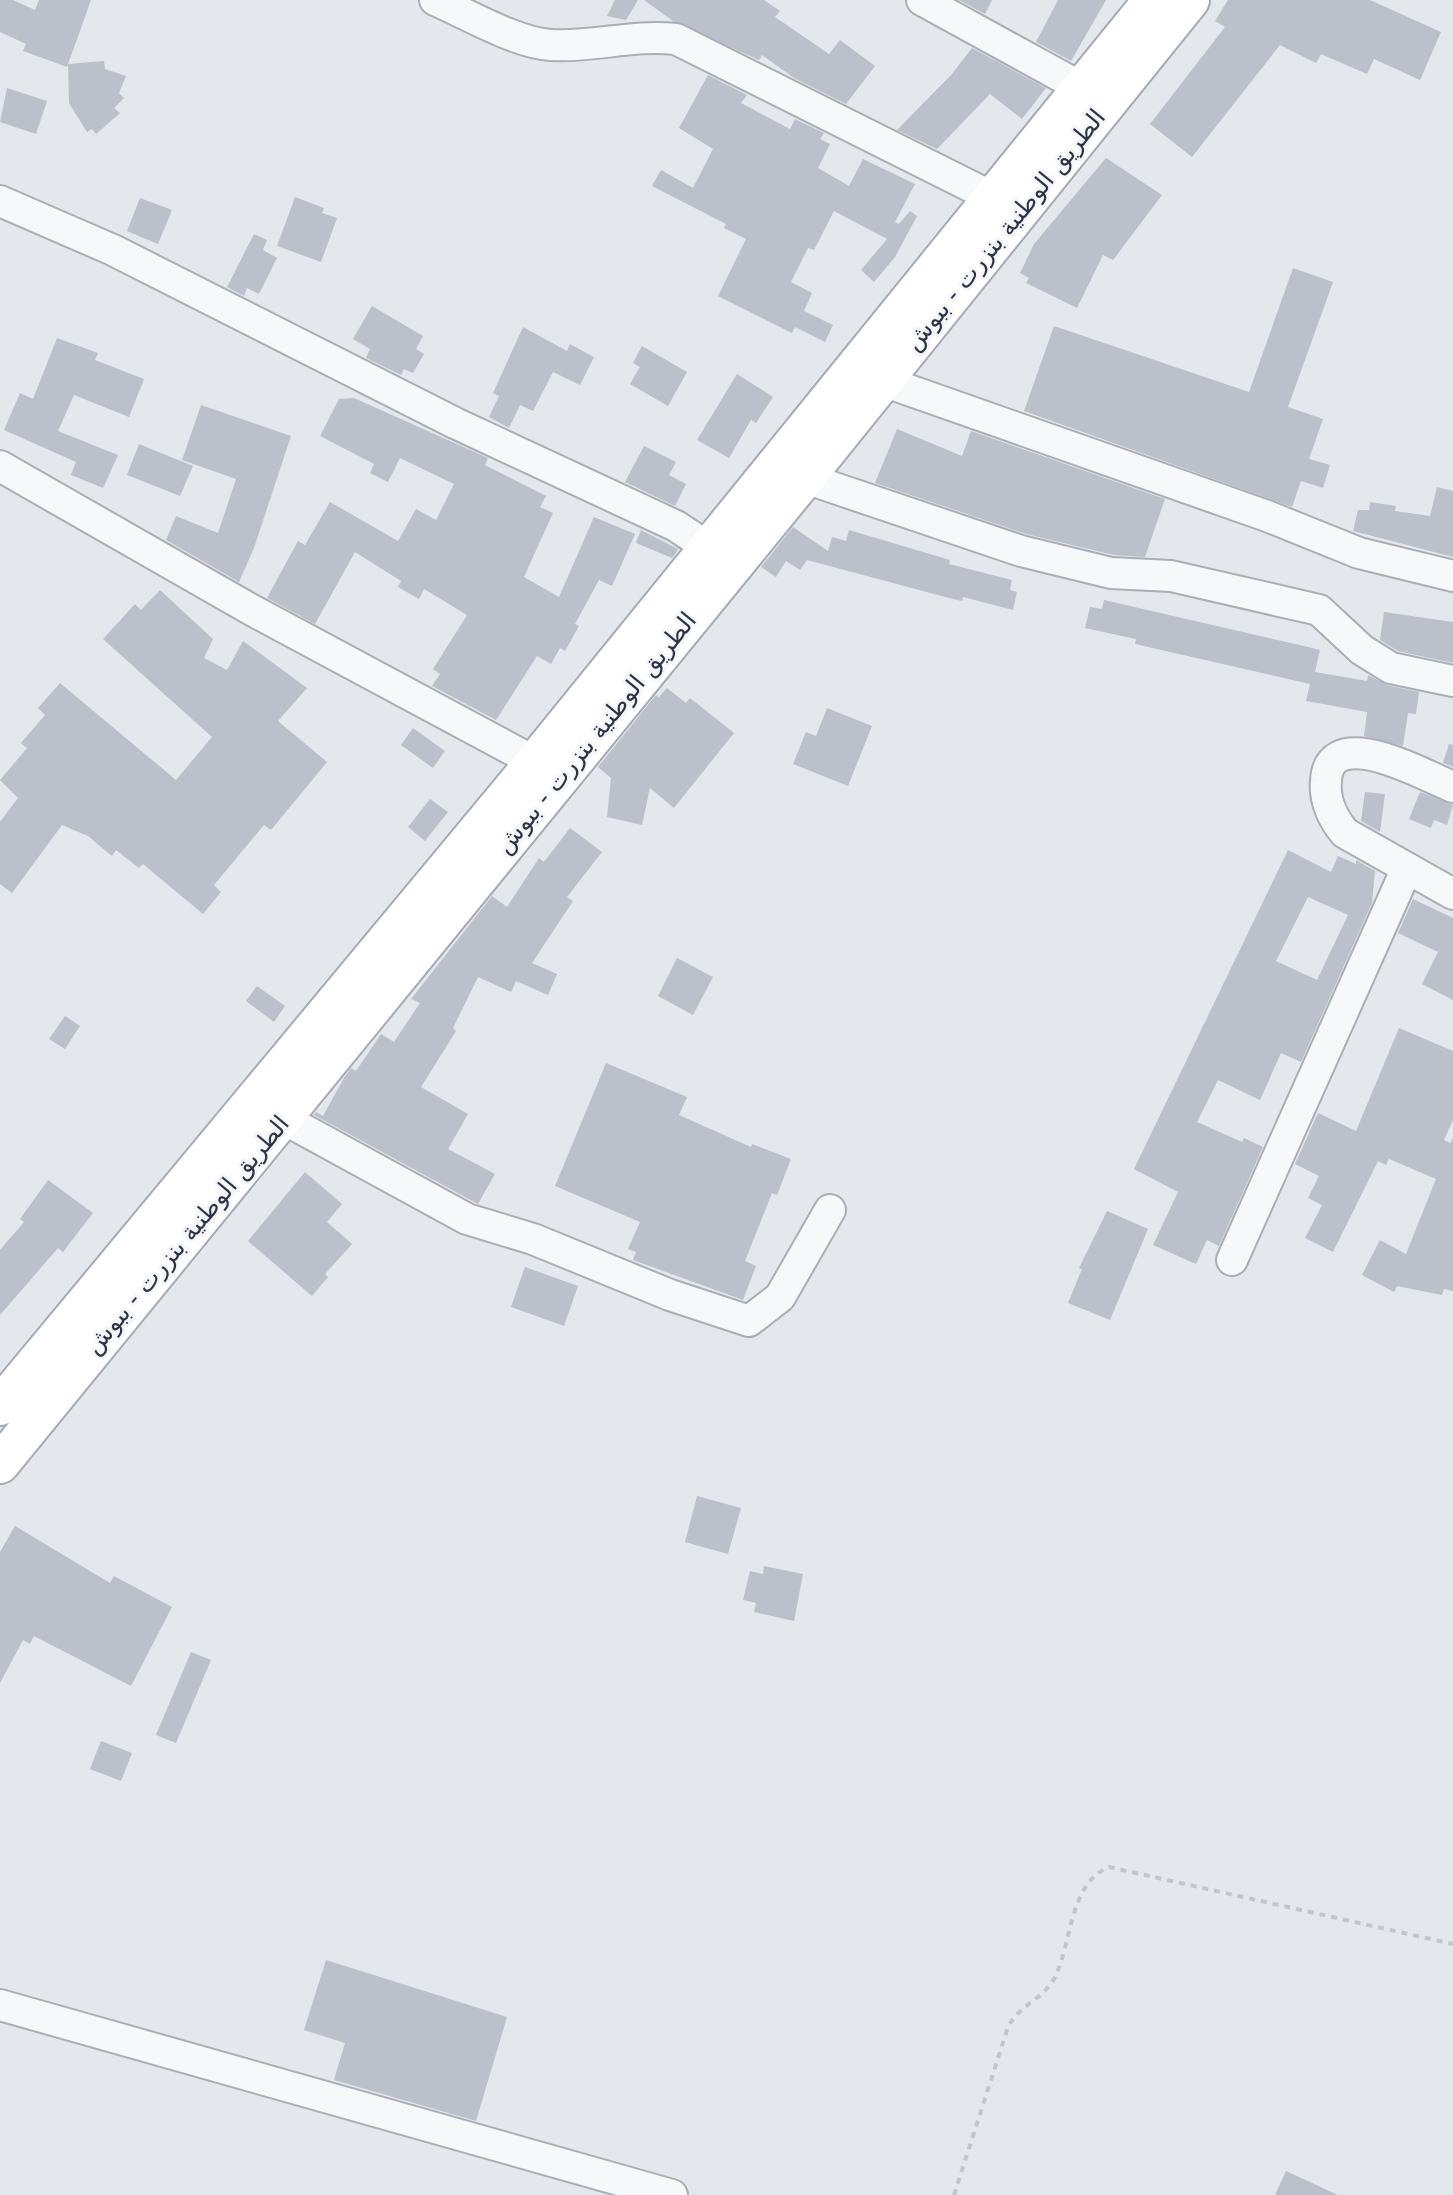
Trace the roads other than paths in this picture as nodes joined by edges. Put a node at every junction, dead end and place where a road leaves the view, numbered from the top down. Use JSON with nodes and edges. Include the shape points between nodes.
{"nodes":[{"id":1,"x":435,"y":0,"type":"edge"},
{"id":2,"x":922,"y":0,"type":"edge"},
{"id":3,"x":1153,"y":0,"type":"edge"},
{"id":4,"x":1190,"y":0,"type":"edge"},
{"id":5,"x":1084,"y":89,"type":"junction"},
{"id":6,"x":994,"y":198,"type":"junction"},
{"id":7,"x":0,"y":201,"type":"edge"},
{"id":8,"x":883,"y":381,"type":"junction"},
{"id":9,"x":0,"y":466,"type":"edge"},
{"id":10,"x":805,"y":478,"type":"junction"},
{"id":11,"x":709,"y":548,"type":"junction"},
{"id":12,"x":1453,"y":576,"type":"edge"},
{"id":13,"x":1453,"y":681,"type":"edge"},
{"id":14,"x":535,"y":762,"type":"junction"},
{"id":15,"x":1453,"y":787,"type":"edge"},
{"id":16,"x":1407,"y":868,"type":"junction"},
{"id":17,"x":1453,"y":894,"type":"edge"},
{"id":18,"x":284,"y":1119,"type":"junction"},
{"id":19,"x":830,"y":1210,"type":"dead end"},
{"id":20,"x":1232,"y":1260,"type":"dead end"},
{"id":21,"x":0,"y":1406,"type":"edge"},
{"id":22,"x":0,"y":1464,"type":"edge"},
{"id":23,"x":0,"y":2005,"type":"edge"},
{"id":24,"x":672,"y":2195,"type":"edge"}],
"edges":[{"from":1,"to":6,"type":"street","via":[[551,45],[676,39]]},
{"from":2,"to":5,"type":"street"},
{"from":3,"to":5,"type":"main road","name":"الطريق الوطنية بنزرت - ببوش"},
{"from":4,"to":8,"type":"main road","name":"الطريق الوطنية بنزرت - ببوش"},
{"from":5,"to":6,"type":"main road","name":"الطريق الوطنية بنزرت - ببوش"},
{"from":6,"to":11,"type":"main road","name":"الطريق الوطنية بنزرت - ببوش"},
{"from":7,"to":11,"type":"street","via":[[113,250],[455,423],[676,526]]},
{"from":8,"to":10,"type":"main road","name":"الطريق الوطنية بنزرت - ببوش"},
{"from":8,"to":12,"type":"street","via":[[1359,553]]},
{"from":9,"to":14,"type":"street","via":[[250,609]]},
{"from":10,"to":13,"type":"street","via":[[1021,551],[1111,573],[1171,576],[1319,610],[1362,650],[1391,668]]},
{"from":10,"to":18,"type":"main road","name":"الطريق الوطنية بنزرت - ببوش"},
{"from":11,"to":14,"type":"main road","name":"الطريق الوطنية بنزرت - ببوش"},
{"from":14,"to":21,"type":"main road","name":"الطريق الوطنية بنزرت - ببوش"},
{"from":15,"to":16,"type":"street","via":[[1377,756],[1347,751],[1327,768],[1333,820],[1345,833]]},
{"from":16,"to":17,"type":"street"},
{"from":16,"to":20,"type":"street"},
{"from":18,"to":19,"type":"street","via":[[467,1219],[749,1321],[780,1297]]},
{"from":18,"to":22,"type":"main road","name":"الطريق الوطنية بنزرت - ببوش"},
{"from":23,"to":24,"type":"street"}]}
